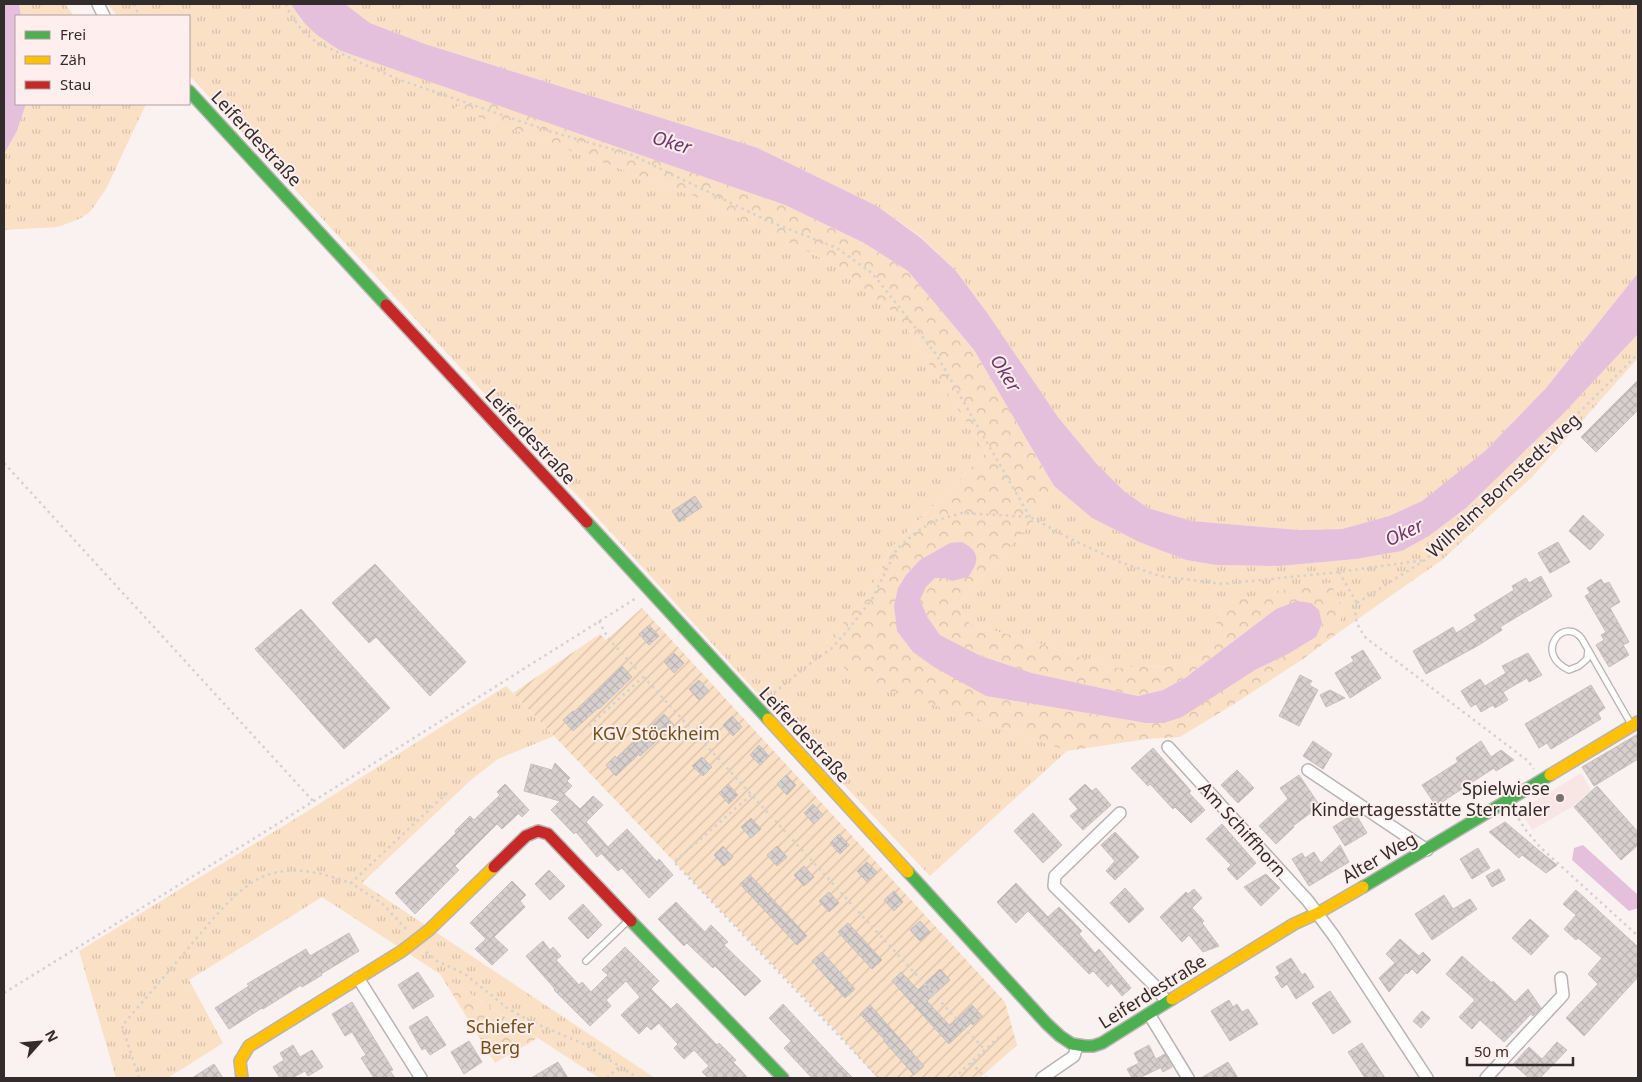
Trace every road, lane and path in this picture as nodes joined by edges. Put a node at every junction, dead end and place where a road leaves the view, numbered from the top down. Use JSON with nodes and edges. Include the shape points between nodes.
{"nodes":[{"id":1,"x":286,"y":4,"type":"edge"},
{"id":2,"x":190,"y":92,"type":"edge"},
{"id":3,"x":1638,"y":354,"type":"edge"},
{"id":4,"x":4,"y":463,"type":"edge"},
{"id":5,"x":1030,"y":517,"type":"junction"},
{"id":6,"x":1425,"y":560,"type":"junction"},
{"id":7,"x":1339,"y":572,"type":"junction"},
{"id":8,"x":649,"y":589,"type":"junction"},
{"id":9,"x":1358,"y":603,"type":"junction"},
{"id":10,"x":599,"y":622,"type":"junction"},
{"id":11,"x":1588,"y":650,"type":"junction"},
{"id":12,"x":643,"y":677,"type":"junction"},
{"id":13,"x":756,"y":708,"type":"junction"},
{"id":14,"x":1635,"y":724,"type":"edge"},
{"id":15,"x":589,"y":726,"type":"dead end"},
{"id":16,"x":1168,"y":747,"type":"dead end"},
{"id":17,"x":1308,"y":770,"type":"dead end"},
{"id":18,"x":1542,"y":781,"type":"junction"},
{"id":19,"x":450,"y":790,"type":"dead end"},
{"id":20,"x":751,"y":795,"type":"junction"},
{"id":21,"x":313,"y":801,"type":"junction"},
{"id":22,"x":1508,"y":802,"type":"junction"},
{"id":23,"x":1120,"y":813,"type":"dead end"},
{"id":24,"x":1427,"y":850,"type":"junction"},
{"id":25,"x":351,"y":883,"type":"junction"},
{"id":26,"x":1318,"y":913,"type":"junction"},
{"id":27,"x":630,"y":919,"type":"junction"},
{"id":28,"x":1638,"y":936,"type":"edge"},
{"id":29,"x":416,"y":940,"type":"junction"},
{"id":30,"x":586,"y":961,"type":"dead end"},
{"id":31,"x":358,"y":978,"type":"junction"},
{"id":32,"x":1561,"y":978,"type":"dead end"},
{"id":33,"x":4,"y":992,"type":"edge"},
{"id":34,"x":1167,"y":1002,"type":"junction"},
{"id":35,"x":1149,"y":1014,"type":"junction"},
{"id":36,"x":1000,"y":1036,"type":"dead end"},
{"id":37,"x":1077,"y":1046,"type":"junction"},
{"id":38,"x":985,"y":1050,"type":"junction"},
{"id":39,"x":971,"y":1063,"type":"junction"},
{"id":40,"x":620,"y":1066,"type":"junction"},
{"id":41,"x":138,"y":1078,"type":"edge"},
{"id":42,"x":242,"y":1078,"type":"edge"},
{"id":43,"x":421,"y":1078,"type":"edge"},
{"id":44,"x":607,"y":1078,"type":"edge"},
{"id":45,"x":638,"y":1078,"type":"edge"},
{"id":46,"x":783,"y":1078,"type":"edge"},
{"id":47,"x":879,"y":1078,"type":"edge"},
{"id":48,"x":954,"y":1078,"type":"edge"},
{"id":49,"x":986,"y":1078,"type":"edge"},
{"id":50,"x":1042,"y":1078,"type":"edge"},
{"id":51,"x":1188,"y":1078,"type":"edge"},
{"id":52,"x":1427,"y":1078,"type":"edge"},
{"id":53,"x":1486,"y":1078,"type":"edge"}],
"edges":[{"from":1,"to":5,"type":"path","via":[[301,29],[316,42],[361,63],[400,80],[549,131],[632,155],[768,221],[837,248],[873,274],[936,354]]},
{"from":2,"to":8,"type":"street","name":"Leiferdestraße"},
{"from":3,"to":6,"type":"path","name":"Wilhelm-Bornstedt-Weg","via":[[1495,496]]},
{"from":4,"to":21,"type":"path"},
{"from":5,"to":7,"type":"path","via":[[1120,562],[1160,576],[1222,584]]},
{"from":5,"to":13,"type":"path","via":[[962,513],[934,521],[915,533],[897,549],[872,599],[831,649]]},
{"from":6,"to":7,"type":"path"},
{"from":6,"to":9,"type":"path","name":"Wilhelm-Bornstedt-Weg"},
{"from":7,"to":9,"type":"path"},
{"from":8,"to":10,"type":"path"},
{"from":8,"to":13,"type":"street","name":"Leiferdestraße"},
{"from":9,"to":18,"type":"path","via":[[1355,612],[1357,625],[1366,638],[1528,761]]},
{"from":10,"to":12,"type":"path","via":[[608,638]]},
{"from":10,"to":21,"type":"path"},
{"from":11,"to":11,"type":"lane","via":[[1578,633],[1570,631],[1559,634],[1552,642],[1552,655],[1560,666],[1569,670],[1587,659]]},
{"from":11,"to":14,"type":"lane"},
{"from":12,"to":15,"type":"path"},
{"from":12,"to":20,"type":"path"},
{"from":13,"to":37,"type":"street","name":"Leiferdestraße","via":[[1047,1024],[1064,1040]]},
{"from":14,"to":18,"type":"street","name":"Alter Weg"},
{"from":16,"to":26,"type":"street","name":"Am Schiffhorn"},
{"from":17,"to":24,"type":"street"},
{"from":18,"to":22,"type":"street","name":"Alter Weg"},
{"from":19,"to":25,"type":"path"},
{"from":20,"to":38,"type":"path"},
{"from":20,"to":47,"type":"path","via":[[674,862]]},
{"from":21,"to":33,"type":"path"},
{"from":22,"to":24,"type":"street","name":"Alter Weg"},
{"from":22,"to":28,"type":"path","via":[[1540,847]]},
{"from":23,"to":34,"type":"street","via":[[1055,876],[1054,886],[1153,984]]},
{"from":24,"to":26,"type":"street","name":"Alter Weg"},
{"from":25,"to":29,"type":"path","via":[[383,904]]},
{"from":25,"to":41,"type":"path","via":[[318,872],[296,870],[262,877],[236,895],[122,1026]]},
{"from":26,"to":34,"type":"street","name":"Leiferdestraße","via":[[1294,924]]},
{"from":26,"to":52,"type":"street"},
{"from":27,"to":29,"type":"street","via":[[548,834],[538,831],[526,836]]},
{"from":27,"to":30,"type":"lane"},
{"from":27,"to":46,"type":"street"},
{"from":29,"to":31,"type":"street"},
{"from":29,"to":40,"type":"path","via":[[426,953],[465,974],[507,1008],[586,1045]]},
{"from":31,"to":42,"type":"street","via":[[249,1046],[240,1061]]},
{"from":31,"to":43,"type":"street"},
{"from":32,"to":53,"type":"street","via":[[1563,995]]},
{"from":34,"to":35,"type":"street","name":"Leiferdestraße"},
{"from":35,"to":37,"type":"street","name":"Leiferdestraße","via":[[1102,1043],[1090,1047]]},
{"from":35,"to":51,"type":"street"},
{"from":36,"to":38,"type":"path"},
{"from":37,"to":50,"type":"street","via":[[1074,1056]]},
{"from":38,"to":39,"type":"path"},
{"from":39,"to":48,"type":"path"},
{"from":39,"to":49,"type":"path"},
{"from":40,"to":44,"type":"path"},
{"from":40,"to":45,"type":"path"}]}
